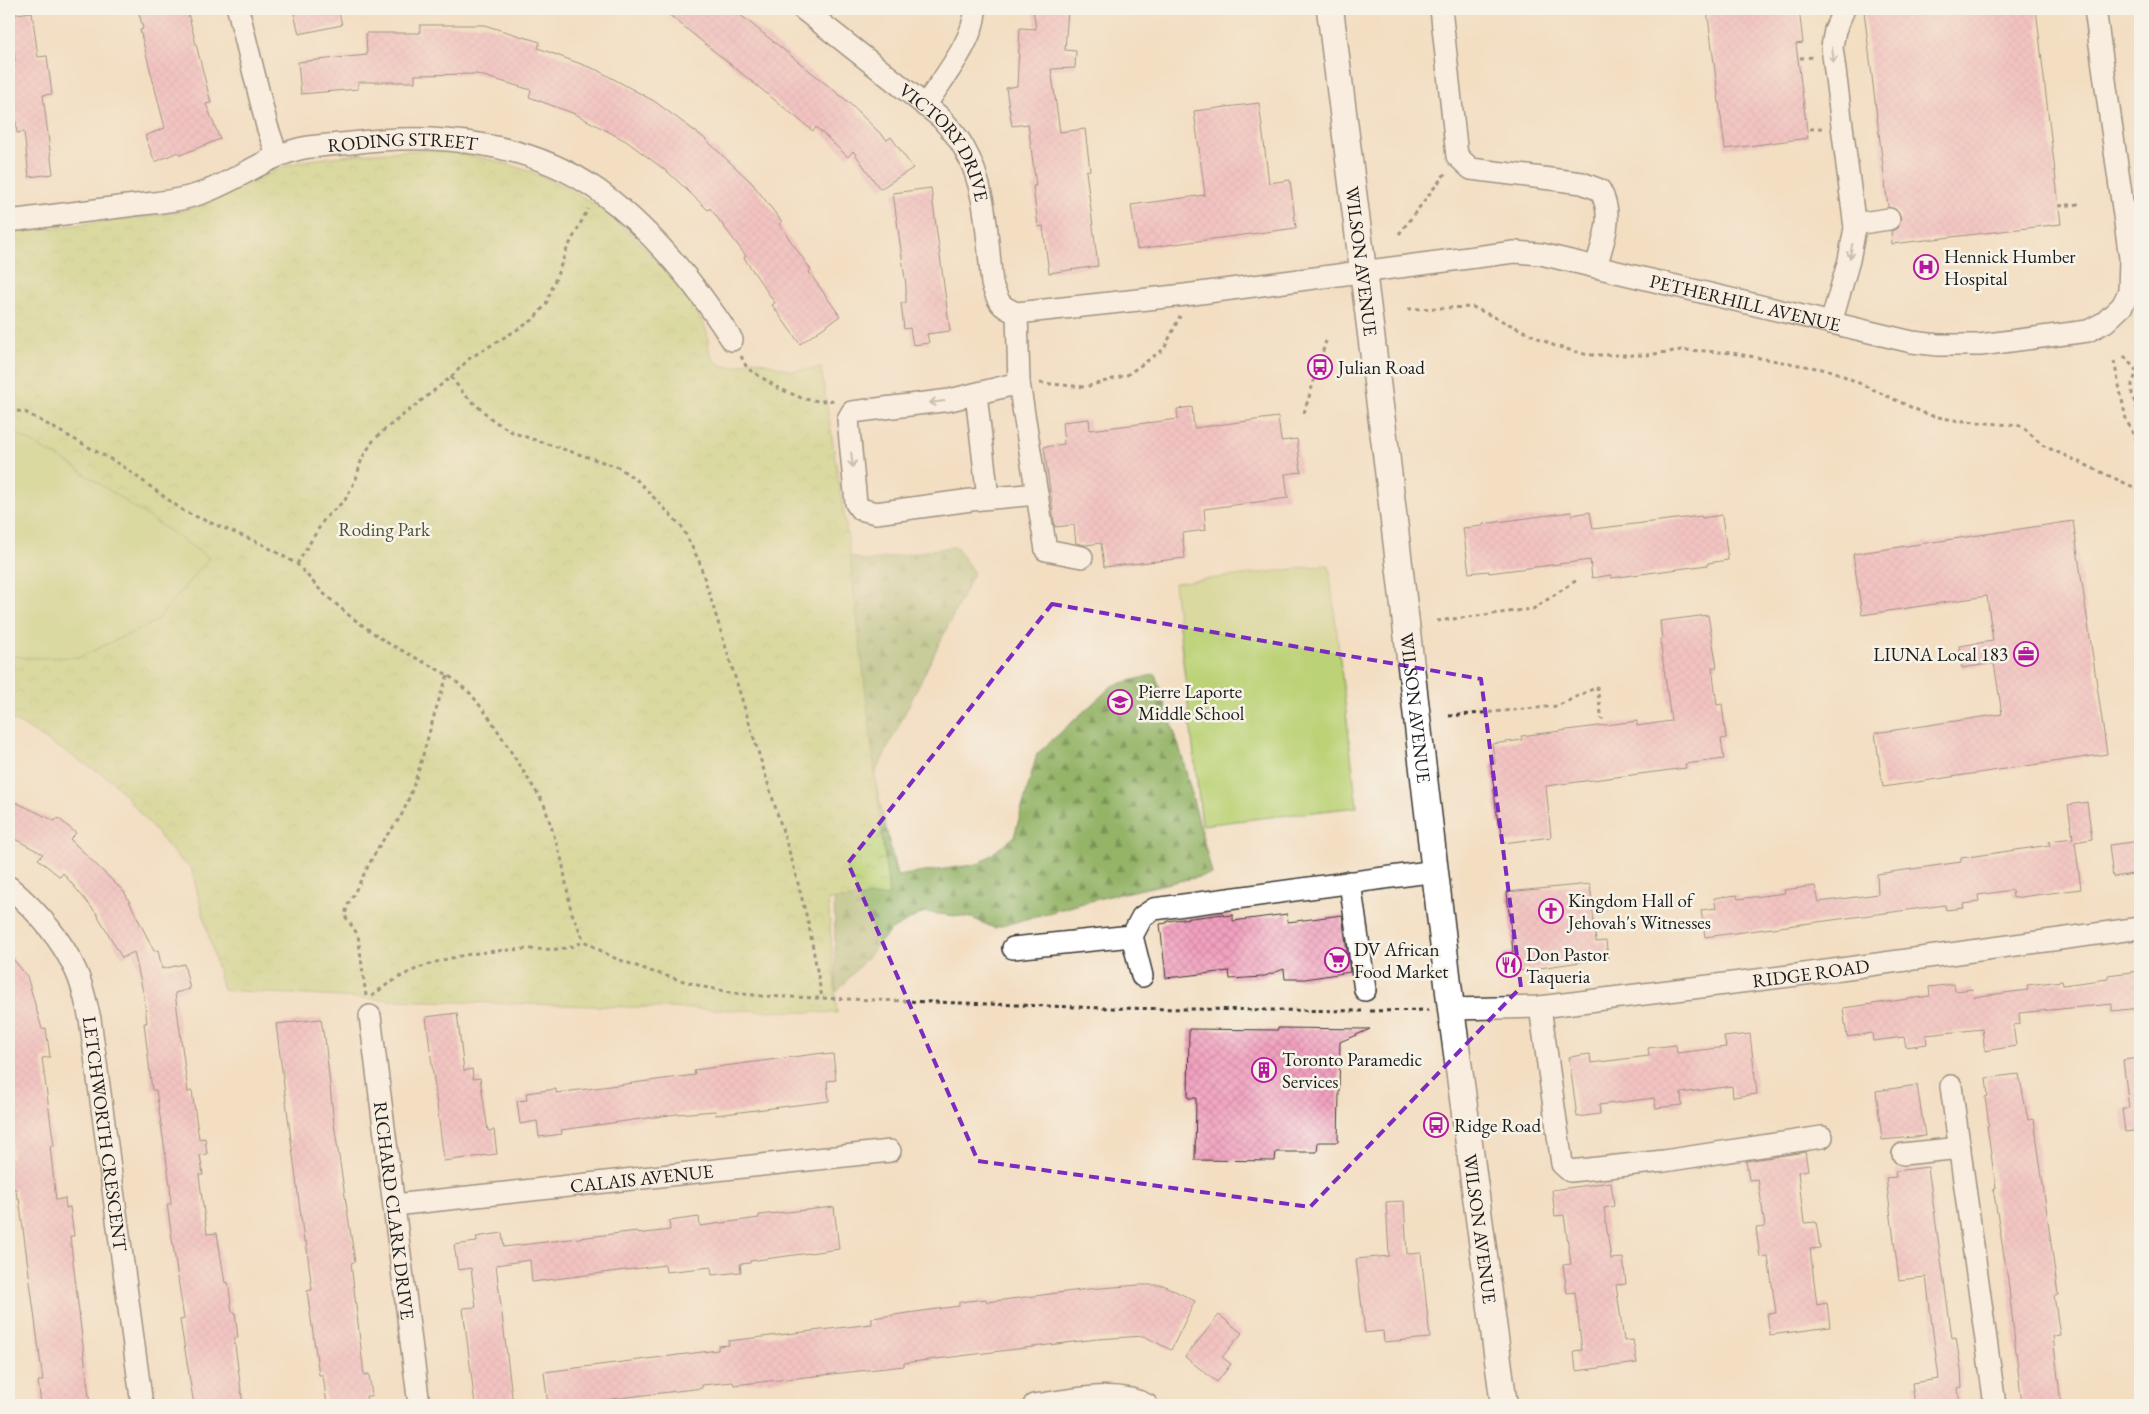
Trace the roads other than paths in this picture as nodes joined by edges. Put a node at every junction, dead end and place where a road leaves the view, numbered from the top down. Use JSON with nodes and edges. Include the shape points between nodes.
{"nodes":[{"id":1,"x":238,"y":9,"type":"edge"},
{"id":2,"x":803,"y":9,"type":"edge"},
{"id":3,"x":975,"y":9,"type":"edge"},
{"id":4,"x":1330,"y":9,"type":"edge"},
{"id":5,"x":1441,"y":9,"type":"edge"},
{"id":6,"x":1844,"y":9,"type":"edge"},
{"id":7,"x":2095,"y":9,"type":"edge"},
{"id":8,"x":925,"y":106,"type":"junction"},
{"id":9,"x":277,"y":155,"type":"junction"},
{"id":10,"x":1888,"y":214,"type":"dead end"},
{"id":11,"x":1854,"y":218,"type":"junction"},
{"id":12,"x":9,"y":221,"type":"edge"},
{"id":13,"x":1596,"y":267,"type":"junction"},
{"id":14,"x":1363,"y":271,"type":"junction"},
{"id":15,"x":1017,"y":313,"type":"junction"},
{"id":16,"x":1831,"y":323,"type":"junction"},
{"id":17,"x":732,"y":340,"type":"road end"},
{"id":18,"x":1025,"y":383,"type":"junction"},
{"id":19,"x":976,"y":394,"type":"junction"},
{"id":20,"x":1037,"y":494,"type":"junction"},
{"id":21,"x":988,"y":498,"type":"junction"},
{"id":22,"x":1082,"y":558,"type":"dead end"},
{"id":23,"x":1436,"y":871,"type":"junction"},
{"id":24,"x":1350,"y":882,"type":"junction"},
{"id":25,"x":9,"y":887,"type":"edge"},
{"id":26,"x":2140,"y":928,"type":"edge"},
{"id":27,"x":1132,"y":936,"type":"junction"},
{"id":28,"x":1013,"y":948,"type":"dead end"},
{"id":29,"x":1142,"y":976,"type":"dead end"},
{"id":30,"x":1365,"y":990,"type":"dead end"},
{"id":31,"x":1540,"y":1007,"type":"junction"},
{"id":32,"x":1451,"y":1010,"type":"junction"},
{"id":33,"x":370,"y":1016,"type":"dead end"},
{"id":34,"x":1951,"y":1086,"type":"dead end"},
{"id":35,"x":1822,"y":1138,"type":"dead end"},
{"id":36,"x":1960,"y":1148,"type":"junction"},
{"id":37,"x":890,"y":1151,"type":"dead end"},
{"id":38,"x":1903,"y":1154,"type":"dead end"},
{"id":39,"x":394,"y":1205,"type":"junction"},
{"id":40,"x":142,"y":1405,"type":"edge"},
{"id":41,"x":419,"y":1405,"type":"edge"},
{"id":42,"x":1034,"y":1405,"type":"edge"},
{"id":43,"x":1147,"y":1405,"type":"edge"},
{"id":44,"x":1504,"y":1405,"type":"edge"},
{"id":45,"x":1995,"y":1405,"type":"edge"}],
"edges":[{"from":1,"to":9,"type":"street"},
{"from":2,"to":8,"type":"street","name":"VICTORY DRIVE"},
{"from":3,"to":8,"type":"street","via":[[975,22]]},
{"from":4,"to":14,"type":"main road","name":"WILSON AVENUE"},
{"from":5,"to":13,"type":"street","via":[[1457,156],[1471,169],[1582,183],[1600,190],[1607,203],[1607,227]]},
{"from":6,"to":11,"type":"street","one_way":true,"via":[[1832,48]]},
{"from":7,"to":16,"type":"street","name":"PETHERHILL AVENUE","via":[[2130,258],[2129,292],[2122,306],[2105,322],[2088,331],[1980,345],[1912,342]]},
{"from":8,"to":15,"type":"street","name":"VICTORY DRIVE","via":[[956,134],[972,165],[984,216],[992,284],[1003,308]]},
{"from":9,"to":12,"type":"street","name":"RODING STREET","via":[[200,194]]},
{"from":9,"to":17,"type":"street","name":"RODING STREET","via":[[302,148],[372,140],[434,138],[478,144],[535,159],[598,190],[632,218],[671,259]]},
{"from":10,"to":11,"type":"street"},
{"from":11,"to":16,"type":"street","one_way":true,"via":[[1849,260]]},
{"from":13,"to":14,"type":"street","name":"PETHERHILL AVENUE","via":[[1541,254],[1514,252]]},
{"from":13,"to":16,"type":"street","name":"PETHERHILL AVENUE"},
{"from":14,"to":15,"type":"street"},
{"from":14,"to":23,"type":"main road","name":"WILSON AVENUE"},
{"from":15,"to":18,"type":"street"},
{"from":18,"to":19,"type":"street"},
{"from":18,"to":20,"type":"street"},
{"from":19,"to":21,"type":"street"},
{"from":19,"to":21,"type":"street","one_way":true,"via":[[852,412],[848,419],[856,503],[860,509],[876,513]]},
{"from":20,"to":21,"type":"street"},
{"from":20,"to":22,"type":"street","via":[[1046,550]]},
{"from":23,"to":24,"type":"street"},
{"from":23,"to":32,"type":"main road","name":"WILSON AVENUE"},
{"from":24,"to":27,"type":"street","via":[[1154,908],[1142,917]]},
{"from":24,"to":30,"type":"street"},
{"from":25,"to":40,"type":"street","name":"LETCHWORTH CRESCENT","via":[[46,923],[62,947],[76,971],[90,1019]]},
{"from":26,"to":31,"type":"street","name":"RIDGE ROAD"},
{"from":27,"to":28,"type":"street"},
{"from":27,"to":29,"type":"street"},
{"from":31,"to":32,"type":"street","name":"RIDGE ROAD"},
{"from":31,"to":35,"type":"street","via":[[1562,1164],[1570,1171]]},
{"from":32,"to":44,"type":"main road","name":"WILSON AVENUE"},
{"from":33,"to":39,"type":"street","name":"RICHARD CLARK DRIVE"},
{"from":34,"to":36,"type":"street"},
{"from":36,"to":38,"type":"street"},
{"from":36,"to":45,"type":"street"},
{"from":37,"to":39,"type":"street","name":"CALAIS AVENUE"},
{"from":39,"to":41,"type":"street","name":"RICHARD CLARK DRIVE"},
{"from":42,"to":43,"type":"street","via":[[1115,1396]]}]}
